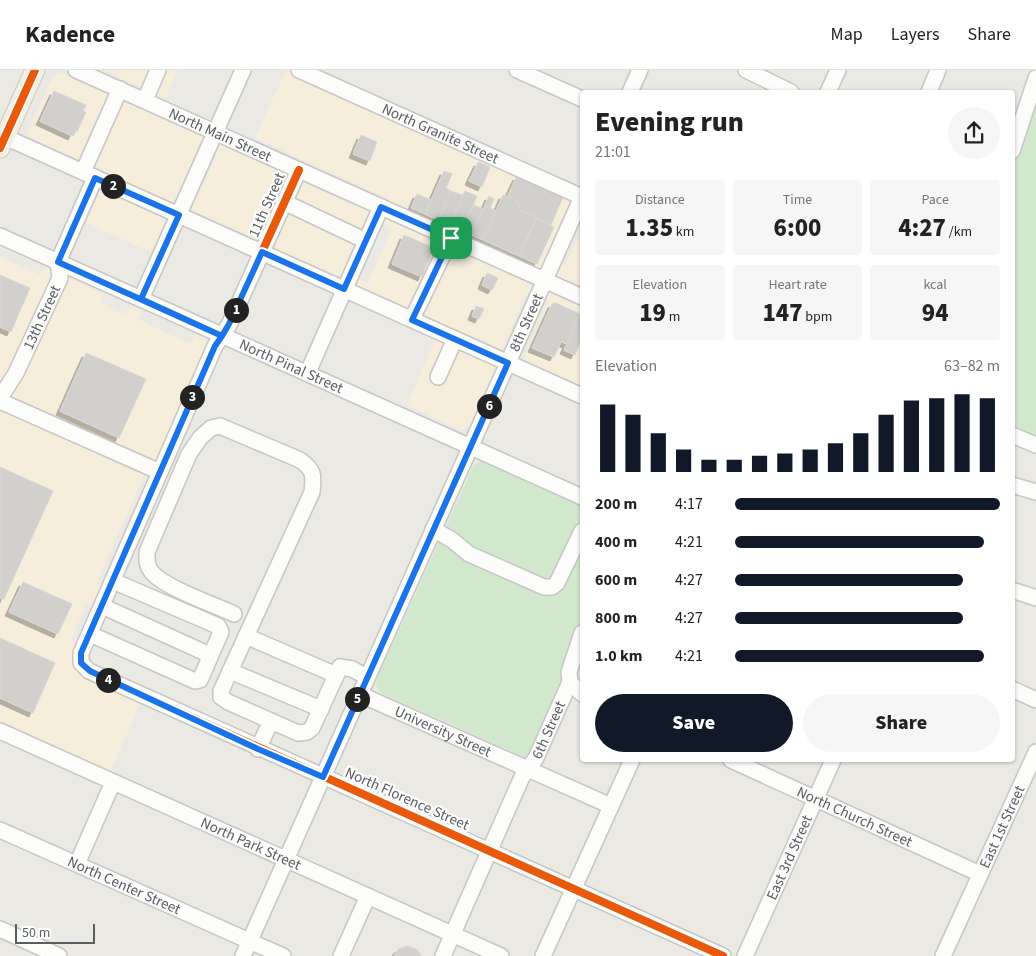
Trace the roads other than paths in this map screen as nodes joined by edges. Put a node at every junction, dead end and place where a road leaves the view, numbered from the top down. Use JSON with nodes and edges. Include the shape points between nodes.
{"nodes":[{"id":1,"x":35,"y":70,"type":"edge"},
{"id":2,"x":76,"y":70,"type":"edge"},
{"id":3,"x":158,"y":70,"type":"edge"},
{"id":4,"x":243,"y":70,"type":"edge"},
{"id":5,"x":299,"y":70,"type":"edge"},
{"id":6,"x":517,"y":70,"type":"edge"},
{"id":7,"x":640,"y":70,"type":"edge"},
{"id":8,"x":746,"y":70,"type":"edge"},
{"id":9,"x":838,"y":70,"type":"edge"},
{"id":10,"x":938,"y":70,"type":"edge"},
{"id":11,"x":1036,"y":78,"type":"edge"},
{"id":12,"x":120,"y":89,"type":"junction"},
{"id":13,"x":631,"y":90,"type":"edge"},
{"id":14,"x":788,"y":90,"type":"edge"},
{"id":15,"x":829,"y":90,"type":"edge"},
{"id":16,"x":930,"y":90,"type":"edge"},
{"id":17,"x":580,"y":98,"type":"edge"},
{"id":18,"x":145,"y":100,"type":"junction"},
{"id":19,"x":216,"y":132,"type":"junction"},
{"id":20,"x":3,"y":136,"type":"edge"},
{"id":21,"x":1015,"y":142,"type":"edge"},
{"id":22,"x":299,"y":170,"type":"junction"},
{"id":23,"x":89,"y":175,"type":"junction"},
{"id":24,"x":580,"y":196,"type":"edge"},
{"id":25,"x":284,"y":202,"type":"junction"},
{"id":26,"x":580,"y":202,"type":"edge"},
{"id":27,"x":381,"y":207,"type":"junction"},
{"id":28,"x":179,"y":215,"type":"junction"},
{"id":29,"x":0,"y":236,"type":"edge"},
{"id":30,"x":451,"y":238,"type":"junction"},
{"id":31,"x":366,"y":241,"type":"junction"},
{"id":32,"x":262,"y":252,"type":"junction"},
{"id":33,"x":58,"y":262,"type":"junction"},
{"id":34,"x":546,"y":280,"type":"junction"},
{"id":35,"x":344,"y":289,"type":"junction"},
{"id":36,"x":580,"y":296,"type":"edge"},
{"id":37,"x":141,"y":299,"type":"junction"},
{"id":38,"x":412,"y":320,"type":"junction"},
{"id":39,"x":222,"y":336,"type":"junction"},
{"id":40,"x":455,"y":339,"type":"junction"},
{"id":41,"x":508,"y":363,"type":"junction"},
{"id":42,"x":308,"y":372,"type":"junction"},
{"id":43,"x":438,"y":377,"type":"dead end"},
{"id":44,"x":580,"y":395,"type":"edge"},
{"id":45,"x":0,"y":400,"type":"edge"},
{"id":46,"x":1015,"y":436,"type":"edge"},
{"id":47,"x":1036,"y":445,"type":"edge"},
{"id":48,"x":471,"y":446,"type":"junction"},
{"id":49,"x":160,"y":472,"type":"junction"},
{"id":50,"x":1015,"y":486,"type":"edge"},
{"id":51,"x":1036,"y":492,"type":"edge"},
{"id":52,"x":580,"y":496,"type":"edge"},
{"id":53,"x":433,"y":529,"type":"junction"},
{"id":54,"x":580,"y":535,"type":"edge"},
{"id":55,"x":113,"y":580,"type":"junction"},
{"id":56,"x":1015,"y":591,"type":"edge"},
{"id":57,"x":1036,"y":598,"type":"edge"},
{"id":58,"x":102,"y":606,"type":"junction"},
{"id":59,"x":234,"y":614,"type":"dead end"},
{"id":60,"x":90,"y":634,"type":"junction"},
{"id":61,"x":246,"y":636,"type":"junction"},
{"id":62,"x":580,"y":639,"type":"edge"},
{"id":63,"x":210,"y":655,"type":"junction"},
{"id":64,"x":81,"y":663,"type":"joint"},
{"id":65,"x":230,"y":670,"type":"junction"},
{"id":66,"x":336,"y":675,"type":"junction"},
{"id":67,"x":367,"y":677,"type":"junction"},
{"id":68,"x":570,"y":682,"type":"junction"},
{"id":69,"x":1015,"y":691,"type":"edge"},
{"id":70,"x":580,"y":692,"type":"edge"},
{"id":71,"x":359,"y":694,"type":"junction"},
{"id":72,"x":1036,"y":700,"type":"edge"},
{"id":73,"x":321,"y":709,"type":"junction"},
{"id":74,"x":271,"y":721,"type":"junction"},
{"id":75,"x":0,"y":731,"type":"edge"},
{"id":76,"x":258,"y":749,"type":"junction"},
{"id":77,"x":1036,"y":752,"type":"edge"},
{"id":78,"x":631,"y":762,"type":"edge"},
{"id":79,"x":735,"y":762,"type":"edge"},
{"id":80,"x":832,"y":762,"type":"edge"},
{"id":81,"x":528,"y":769,"type":"junction"},
{"id":82,"x":323,"y":777,"type":"junction"},
{"id":83,"x":113,"y":782,"type":"junction"},
{"id":84,"x":816,"y":798,"type":"junction"},
{"id":85,"x":611,"y":806,"type":"junction"},
{"id":86,"x":0,"y":830,"type":"edge"},
{"id":87,"x":489,"y":850,"type":"junction"},
{"id":88,"x":287,"y":860,"type":"junction"},
{"id":89,"x":77,"y":864,"type":"junction"},
{"id":90,"x":980,"y":874,"type":"junction"},
{"id":91,"x":574,"y":889,"type":"junction"},
{"id":92,"x":368,"y":896,"type":"junction"},
{"id":93,"x":0,"y":929,"type":"edge"},
{"id":94,"x":452,"y":934,"type":"junction"},
{"id":95,"x":250,"y":941,"type":"junction"},
{"id":96,"x":59,"y":956,"type":"edge"},
{"id":97,"x":243,"y":956,"type":"edge"},
{"id":98,"x":283,"y":956,"type":"edge"},
{"id":99,"x":340,"y":956,"type":"edge"},
{"id":100,"x":443,"y":956,"type":"edge"},
{"id":101,"x":501,"y":956,"type":"edge"},
{"id":102,"x":543,"y":956,"type":"edge"},
{"id":103,"x":724,"y":956,"type":"edge"},
{"id":104,"x":745,"y":956,"type":"edge"},
{"id":105,"x":943,"y":956,"type":"edge"}],
"edges":[{"from":1,"to":20,"type":"main road"},
{"from":2,"to":12,"type":"street","name":"North Main Street"},
{"from":3,"to":18,"type":"street"},
{"from":4,"to":19,"type":"street"},
{"from":5,"to":24,"type":"street","name":"North Granite Street"},
{"from":6,"to":17,"type":"street"},
{"from":7,"to":13,"type":"street"},
{"from":8,"to":14,"type":"street"},
{"from":9,"to":15,"type":"street"},
{"from":10,"to":16,"type":"street"},
{"from":11,"to":21,"type":"street"},
{"from":12,"to":18,"type":"street","name":"North Main Street"},
{"from":12,"to":23,"type":"street","name":"13th Street"},
{"from":18,"to":19,"type":"street","name":"North Main Street"},
{"from":19,"to":22,"type":"street","name":"North Main Street"},
{"from":19,"to":28,"type":"street"},
{"from":20,"to":23,"type":"street"},
{"from":22,"to":25,"type":"street","name":"11th Street"},
{"from":22,"to":27,"type":"street","name":"North Main Street"},
{"from":23,"to":28,"type":"street"},
{"from":23,"to":33,"type":"street","name":"13th Street"},
{"from":25,"to":31,"type":"street"},
{"from":25,"to":32,"type":"street","name":"11th Street"},
{"from":26,"to":34,"type":"street","name":"8th Street"},
{"from":27,"to":30,"type":"street","name":"North Main Street"},
{"from":27,"to":31,"type":"street"},
{"from":28,"to":32,"type":"street"},
{"from":28,"to":37,"type":"street"},
{"from":29,"to":33,"type":"street","name":"North Pinal Street"},
{"from":30,"to":34,"type":"street","name":"North Main Street"},
{"from":30,"to":38,"type":"street"},
{"from":31,"to":35,"type":"street"},
{"from":32,"to":35,"type":"street"},
{"from":32,"to":39,"type":"street","name":"11th Street"},
{"from":33,"to":37,"type":"street","name":"North Pinal Street"},
{"from":33,"to":45,"type":"street","name":"13th Street","via":[[60,278]]},
{"from":34,"to":36,"type":"street","name":"North Main Street"},
{"from":34,"to":41,"type":"street","name":"8th Street"},
{"from":35,"to":38,"type":"street"},
{"from":35,"to":42,"type":"street"},
{"from":37,"to":39,"type":"street","name":"North Pinal Street"},
{"from":38,"to":40,"type":"street"},
{"from":39,"to":42,"type":"street","name":"North Pinal Street"},
{"from":39,"to":49,"type":"street","name":"11th Street"},
{"from":40,"to":41,"type":"street"},
{"from":40,"to":43,"type":"street"},
{"from":41,"to":44,"type":"street"},
{"from":41,"to":48,"type":"street","name":"8th Street"},
{"from":42,"to":48,"type":"street","name":"North Pinal Street"},
{"from":45,"to":49,"type":"street"},
{"from":46,"to":47,"type":"street"},
{"from":48,"to":52,"type":"street","name":"North Pinal Street"},
{"from":48,"to":53,"type":"street","name":"8th Street"},
{"from":49,"to":55,"type":"street","name":"11th Street"},
{"from":50,"to":51,"type":"street"},
{"from":53,"to":54,"type":"street","via":[[469,554],[544,587],[557,583]]},
{"from":53,"to":67,"type":"street","name":"8th Street"},
{"from":55,"to":58,"type":"street","name":"11th Street"},
{"from":55,"to":63,"type":"street","via":[[218,626],[221,632]]},
{"from":56,"to":57,"type":"street"},
{"from":58,"to":60,"type":"street","name":"11th Street"},
{"from":58,"to":63,"type":"street"},
{"from":59,"to":61,"type":"street","via":[[170,585],[152,573],[147,563],[147,552],[189,454],[211,428],[220,426],[300,460],[310,468],[314,479],[312,492]]},
{"from":60,"to":63,"type":"street","via":[[195,681],[200,680]]},
{"from":60,"to":64,"type":"street","name":"11th Street","via":[[81,653]]},
{"from":61,"to":65,"type":"street"},
{"from":61,"to":66,"type":"street"},
{"from":62,"to":68,"type":"street","name":"6th Street","via":[[569,672]]},
{"from":64,"to":76,"type":"street","name":"North Florence Street","via":[[90,671]]},
{"from":65,"to":73,"type":"street"},
{"from":65,"to":74,"type":"street","via":[[220,691],[221,697]]},
{"from":66,"to":67,"type":"street","via":[[340,667]]},
{"from":66,"to":73,"type":"street"},
{"from":67,"to":71,"type":"street","name":"8th Street"},
{"from":68,"to":70,"type":"street"},
{"from":68,"to":81,"type":"street","name":"6th Street"},
{"from":69,"to":72,"type":"street"},
{"from":71,"to":81,"type":"street","name":"University Street"},
{"from":71,"to":82,"type":"street","name":"8th Street"},
{"from":73,"to":74,"type":"street","via":[[307,732],[298,733]]},
{"from":74,"to":76,"type":"street"},
{"from":75,"to":83,"type":"street","name":"North Park Street"},
{"from":76,"to":82,"type":"street","name":"North Florence Street"},
{"from":77,"to":90,"type":"street","name":"East 1st Street"},
{"from":78,"to":85,"type":"street"},
{"from":79,"to":84,"type":"street","name":"North Church Street"},
{"from":80,"to":84,"type":"street","name":"East 3rd Street"},
{"from":81,"to":85,"type":"street","name":"University Street"},
{"from":81,"to":87,"type":"street","name":"6th Street"},
{"from":82,"to":87,"type":"street","name":"North Florence Street"},
{"from":82,"to":88,"type":"street","name":"8th Street"},
{"from":83,"to":88,"type":"street","name":"North Park Street"},
{"from":83,"to":89,"type":"street"},
{"from":84,"to":90,"type":"street","name":"North Church Street"},
{"from":84,"to":104,"type":"street","name":"East 3rd Street"},
{"from":85,"to":91,"type":"street"},
{"from":86,"to":89,"type":"street","name":"North Center Street"},
{"from":87,"to":91,"type":"street","name":"North Florence Street"},
{"from":87,"to":94,"type":"street","name":"6th Street"},
{"from":88,"to":92,"type":"street","name":"North Park Street"},
{"from":88,"to":95,"type":"street","name":"8th Street"},
{"from":89,"to":95,"type":"street","name":"North Center Street"},
{"from":90,"to":105,"type":"street","name":"East 1st Street"},
{"from":91,"to":102,"type":"street"},
{"from":91,"to":103,"type":"street","name":"North Florence Street"},
{"from":92,"to":94,"type":"street","name":"North Park Street"},
{"from":92,"to":99,"type":"street"},
{"from":93,"to":96,"type":"street"},
{"from":94,"to":100,"type":"street","name":"6th Street"},
{"from":94,"to":101,"type":"street","name":"North Park Street"},
{"from":95,"to":97,"type":"street","name":"8th Street"},
{"from":95,"to":98,"type":"street","name":"North Center Street"}]}
